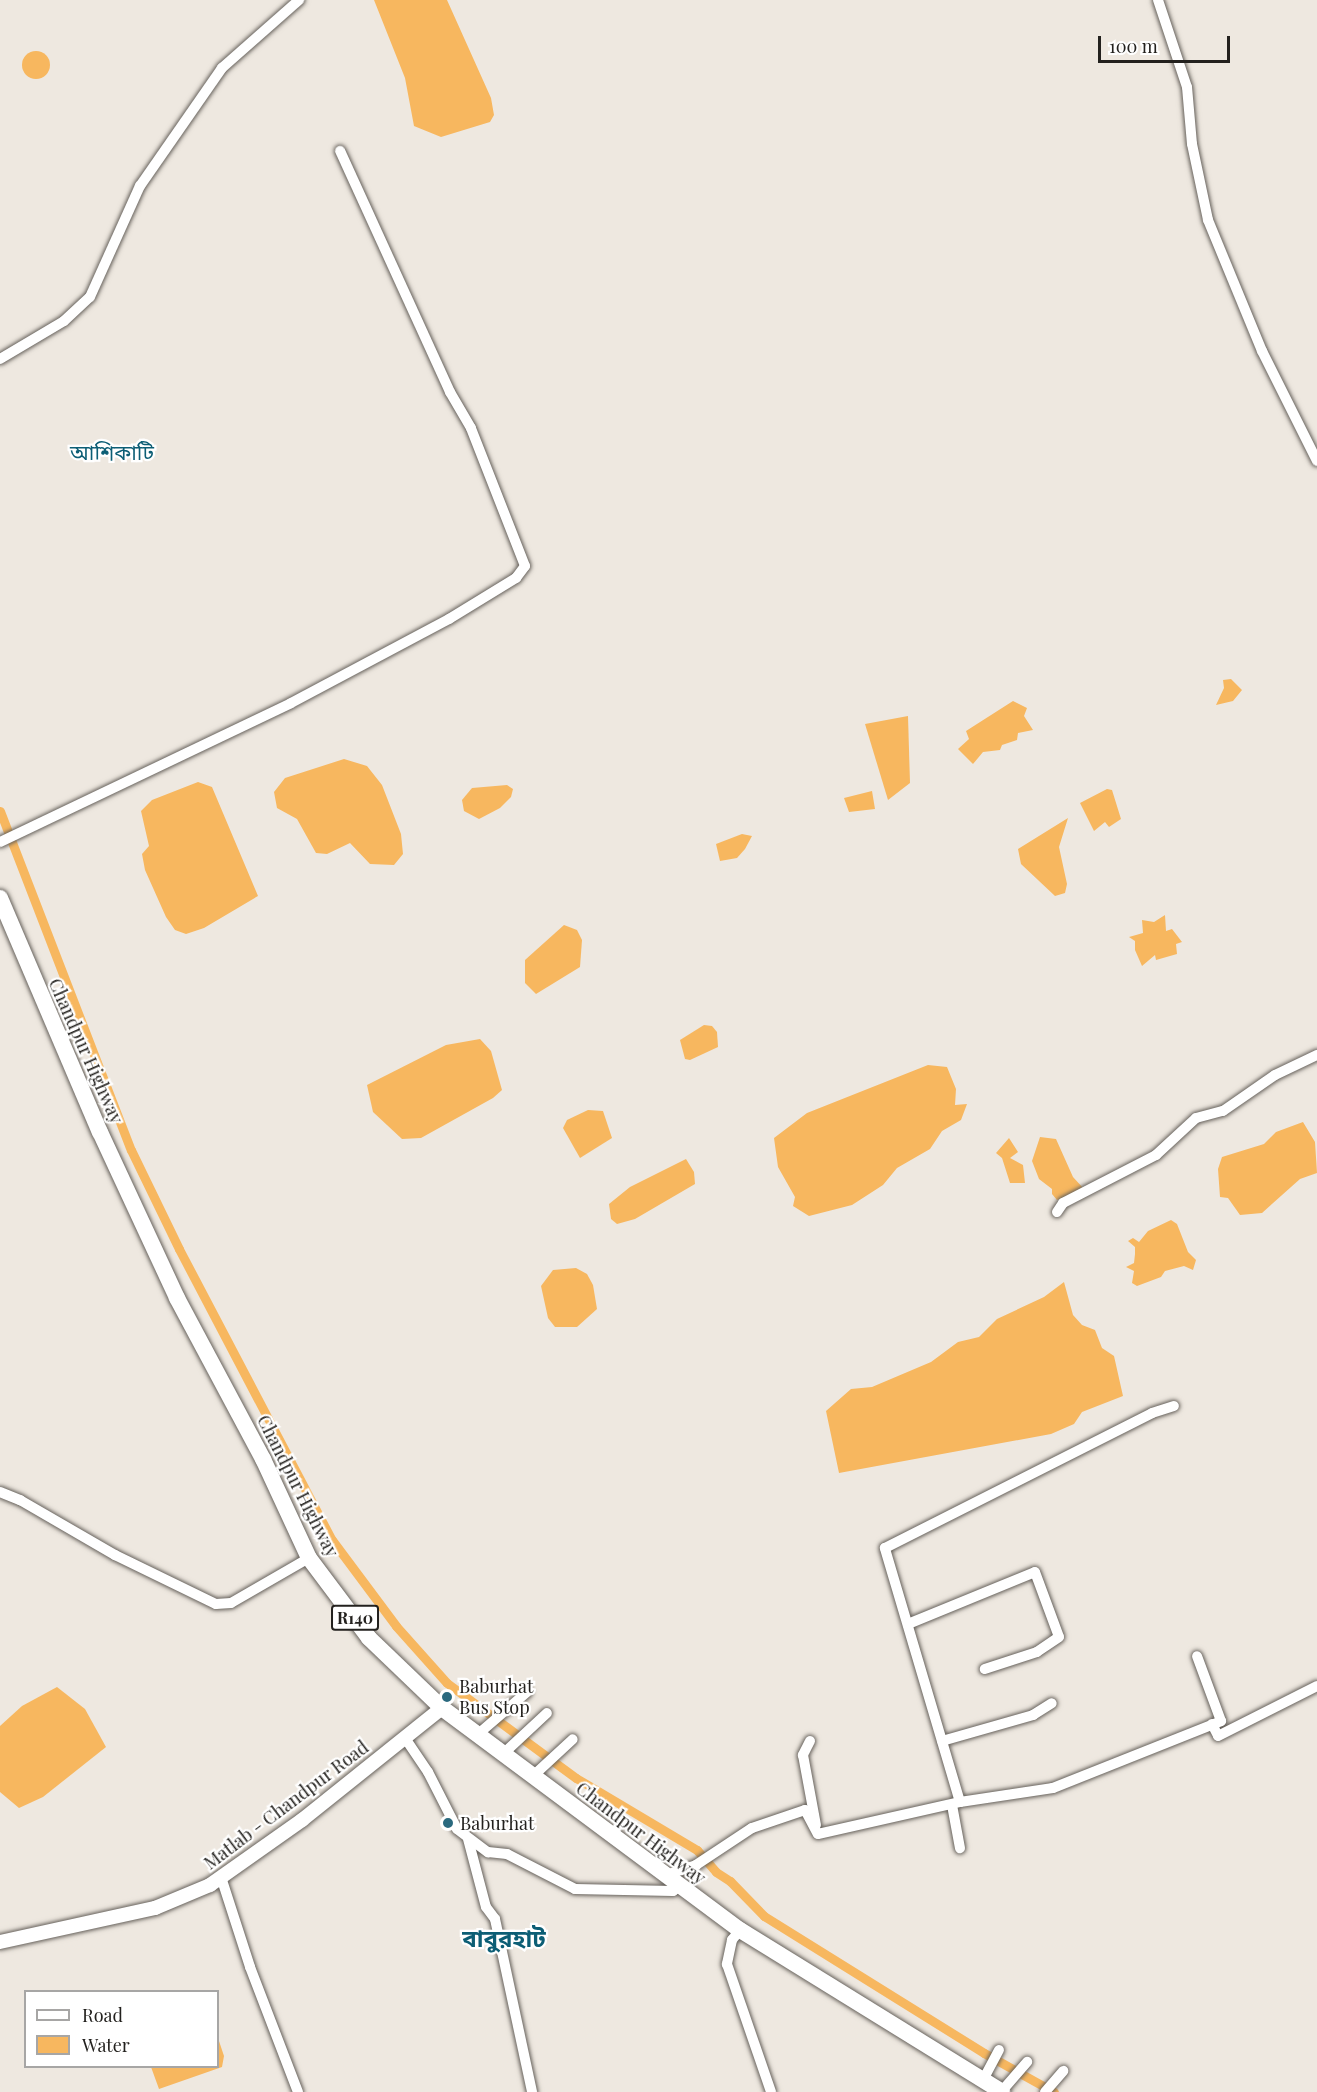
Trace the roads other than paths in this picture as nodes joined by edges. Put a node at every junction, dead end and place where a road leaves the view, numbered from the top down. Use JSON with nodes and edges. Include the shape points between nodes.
{"nodes":[{"id":1,"x":299,"y":0,"type":"edge"},
{"id":2,"x":1158,"y":0,"type":"edge"},
{"id":3,"x":284,"y":5,"type":"edge"},
{"id":4,"x":340,"y":150,"type":"dead end"},
{"id":5,"x":0,"y":359,"type":"edge"},
{"id":6,"x":1317,"y":461,"type":"edge"},
{"id":7,"x":0,"y":842,"type":"edge"},
{"id":8,"x":0,"y":898,"type":"edge"},
{"id":9,"x":1317,"y":1055,"type":"edge"},
{"id":10,"x":1057,"y":1212,"type":"dead end"},
{"id":11,"x":1174,"y":1406,"type":"dead end"},
{"id":12,"x":0,"y":1492,"type":"edge"},
{"id":13,"x":309,"y":1558,"type":"junction"},
{"id":14,"x":908,"y":1624,"type":"junction"},
{"id":15,"x":1197,"y":1656,"type":"dead end"},
{"id":16,"x":985,"y":1669,"type":"dead end"},
{"id":17,"x":1317,"y":1686,"type":"edge"},
{"id":18,"x":527,"y":1692,"type":"dead end"},
{"id":19,"x":1052,"y":1703,"type":"dead end"},
{"id":20,"x":442,"y":1708,"type":"junction"},
{"id":21,"x":547,"y":1713,"type":"dead end"},
{"id":22,"x":1212,"y":1724,"type":"junction"},
{"id":23,"x":484,"y":1729,"type":"junction"},
{"id":24,"x":405,"y":1738,"type":"junction"},
{"id":25,"x":573,"y":1739,"type":"dead end"},
{"id":26,"x":810,"y":1741,"type":"dead end"},
{"id":27,"x":942,"y":1741,"type":"junction"},
{"id":28,"x":503,"y":1754,"type":"junction"},
{"id":29,"x":533,"y":1776,"type":"junction"},
{"id":30,"x":956,"y":1804,"type":"junction"},
{"id":31,"x":818,"y":1834,"type":"junction"},
{"id":32,"x":468,"y":1839,"type":"junction"},
{"id":33,"x":960,"y":1848,"type":"dead end"},
{"id":34,"x":666,"y":1875,"type":"junction"},
{"id":35,"x":221,"y":1877,"type":"junction"},
{"id":36,"x":680,"y":1886,"type":"junction"},
{"id":37,"x":740,"y":1930,"type":"junction"},
{"id":38,"x":0,"y":1942,"type":"edge"},
{"id":39,"x":999,"y":2050,"type":"dead end"},
{"id":40,"x":1027,"y":2062,"type":"dead end"},
{"id":41,"x":1063,"y":2071,"type":"dead end"},
{"id":42,"x":987,"y":2073,"type":"junction"},
{"id":43,"x":1005,"y":2088,"type":"edge"},
{"id":44,"x":298,"y":2092,"type":"edge"},
{"id":45,"x":532,"y":2092,"type":"edge"},
{"id":46,"x":771,"y":2092,"type":"edge"},
{"id":47,"x":1045,"y":2092,"type":"edge"}],
"edges":[{"from":1,"to":3,"type":"street"},
{"from":2,"to":6,"type":"street","via":[[1187,87],[1192,144],[1208,220],[1262,351]]},
{"from":3,"to":5,"type":"street","via":[[222,68],[140,186],[90,297],[64,321]]},
{"from":4,"to":7,"type":"street","via":[[450,392],[471,428],[525,566],[516,578],[448,619],[312,692]]},
{"from":8,"to":13,"type":"main road","name":"Chandpur Highway","number":"R140","via":[[150,1244],[263,1459]]},
{"from":9,"to":10,"type":"street","via":[[1275,1075],[1223,1110],[1196,1118],[1156,1155],[1063,1203]]},
{"from":11,"to":14,"type":"street","via":[[1152,1413],[885,1548]]},
{"from":12,"to":13,"type":"street","via":[[216,1604],[231,1603]]},
{"from":13,"to":20,"type":"main road","name":"Chandpur Highway","number":"R140","via":[[369,1638]]},
{"from":14,"to":16,"type":"street","via":[[1035,1572],[1059,1637],[1037,1652]]},
{"from":14,"to":27,"type":"street"},
{"from":15,"to":22,"type":"street","via":[[1221,1721]]},
{"from":17,"to":22,"type":"street","via":[[1218,1736]]},
{"from":18,"to":23,"type":"street"},
{"from":19,"to":27,"type":"street","via":[[1033,1715]]},
{"from":20,"to":23,"type":"main road","name":"Chandpur Highway","number":"R140"},
{"from":20,"to":24,"type":"main road","name":"Matlab - Chandpur Road"},
{"from":21,"to":28,"type":"street"},
{"from":22,"to":30,"type":"street","via":[[1053,1788]]},
{"from":23,"to":28,"type":"main road","name":"Chandpur Highway","number":"R140"},
{"from":24,"to":32,"type":"street","via":[[457,1828]]},
{"from":24,"to":35,"type":"main road","name":"Matlab - Chandpur Road","via":[[302,1820]]},
{"from":25,"to":29,"type":"street"},
{"from":26,"to":31,"type":"street","via":[[803,1755]]},
{"from":27,"to":30,"type":"street"},
{"from":28,"to":29,"type":"main road","name":"Chandpur Highway","number":"R140"},
{"from":29,"to":34,"type":"main road","name":"Chandpur Highway","number":"R140"},
{"from":30,"to":31,"type":"street"},
{"from":30,"to":33,"type":"street"},
{"from":31,"to":34,"type":"street","via":[[805,1810],[752,1828],[696,1865]]},
{"from":32,"to":36,"type":"street","via":[[488,1852],[507,1854],[575,1889],[673,1892]]},
{"from":32,"to":45,"type":"street","via":[[486,1907],[495,1919]]},
{"from":34,"to":36,"type":"main road","name":"Chandpur Highway","number":"R140"},
{"from":35,"to":38,"type":"main road","name":"Matlab - Chandpur Road","via":[[155,1908]]},
{"from":35,"to":44,"type":"street","via":[[250,1967]]},
{"from":36,"to":37,"type":"main road","name":"Chandpur Highway","number":"R140"},
{"from":37,"to":42,"type":"main road","name":"Chandpur Highway","number":"R140"},
{"from":37,"to":46,"type":"street","via":[[732,1940],[727,1964]]},
{"from":39,"to":42,"type":"street"},
{"from":40,"to":43,"type":"street"},
{"from":41,"to":47,"type":"street"},
{"from":42,"to":43,"type":"main road","name":"Chandpur Highway","number":"R140"}]}
